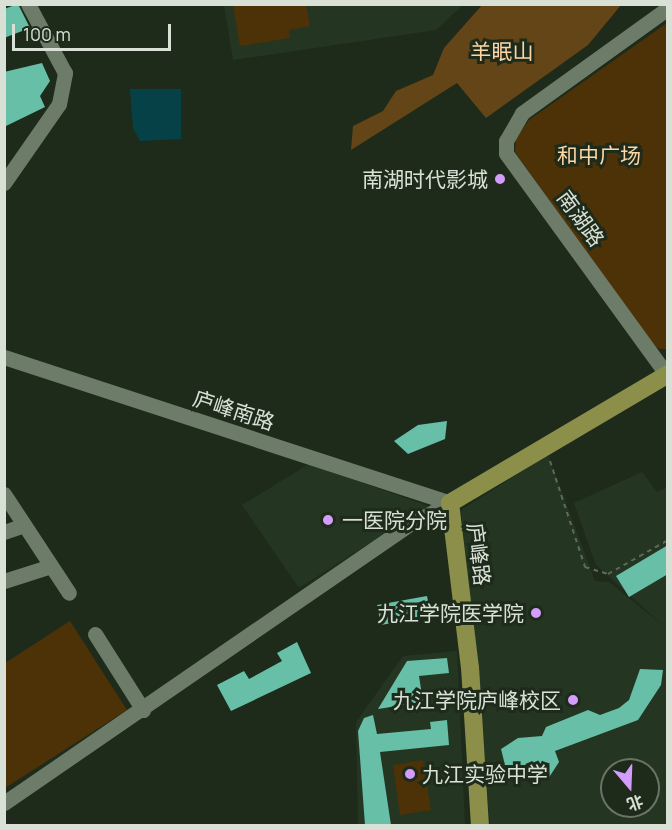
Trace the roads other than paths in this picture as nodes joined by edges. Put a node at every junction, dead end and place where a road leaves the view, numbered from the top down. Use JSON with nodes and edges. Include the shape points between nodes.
{"nodes":[{"id":1,"x":28,"y":4,"type":"edge"},
{"id":2,"x":668,"y":8,"type":"edge"},
{"id":3,"x":4,"y":183,"type":"edge"},
{"id":4,"x":4,"y":357,"type":"edge"},
{"id":5,"x":667,"y":375,"type":"edge"},
{"id":6,"x":4,"y":494,"type":"edge"},
{"id":7,"x":450,"y":503,"type":"junction"},
{"id":8,"x":24,"y":525,"type":"junction"},
{"id":9,"x":4,"y":532,"type":"edge"},
{"id":10,"x":51,"y":566,"type":"junction"},
{"id":11,"x":4,"y":581,"type":"edge"},
{"id":12,"x":69,"y":593,"type":"dead end"},
{"id":13,"x":95,"y":634,"type":"dead end"},
{"id":14,"x":143,"y":710,"type":"junction"},
{"id":15,"x":4,"y":803,"type":"edge"},
{"id":16,"x":480,"y":825,"type":"edge"}],
"edges":[{"from":1,"to":3,"type":"street","via":[[65,73],[59,104]]},
{"from":2,"to":5,"type":"street","name":"南湖路","via":[[522,113],[506,141],[506,153]]},
{"from":4,"to":7,"type":"street","name":"庐峰南路"},
{"from":5,"to":7,"type":"main road","name":"庐峰路"},
{"from":6,"to":8,"type":"street"},
{"from":7,"to":14,"type":"street","via":[[412,523]]},
{"from":7,"to":16,"type":"main road","name":"庐峰路","via":[[470,668]]},
{"from":8,"to":9,"type":"street"},
{"from":8,"to":10,"type":"street"},
{"from":10,"to":11,"type":"street"},
{"from":10,"to":12,"type":"street"},
{"from":13,"to":14,"type":"street"},
{"from":14,"to":15,"type":"street"}]}
